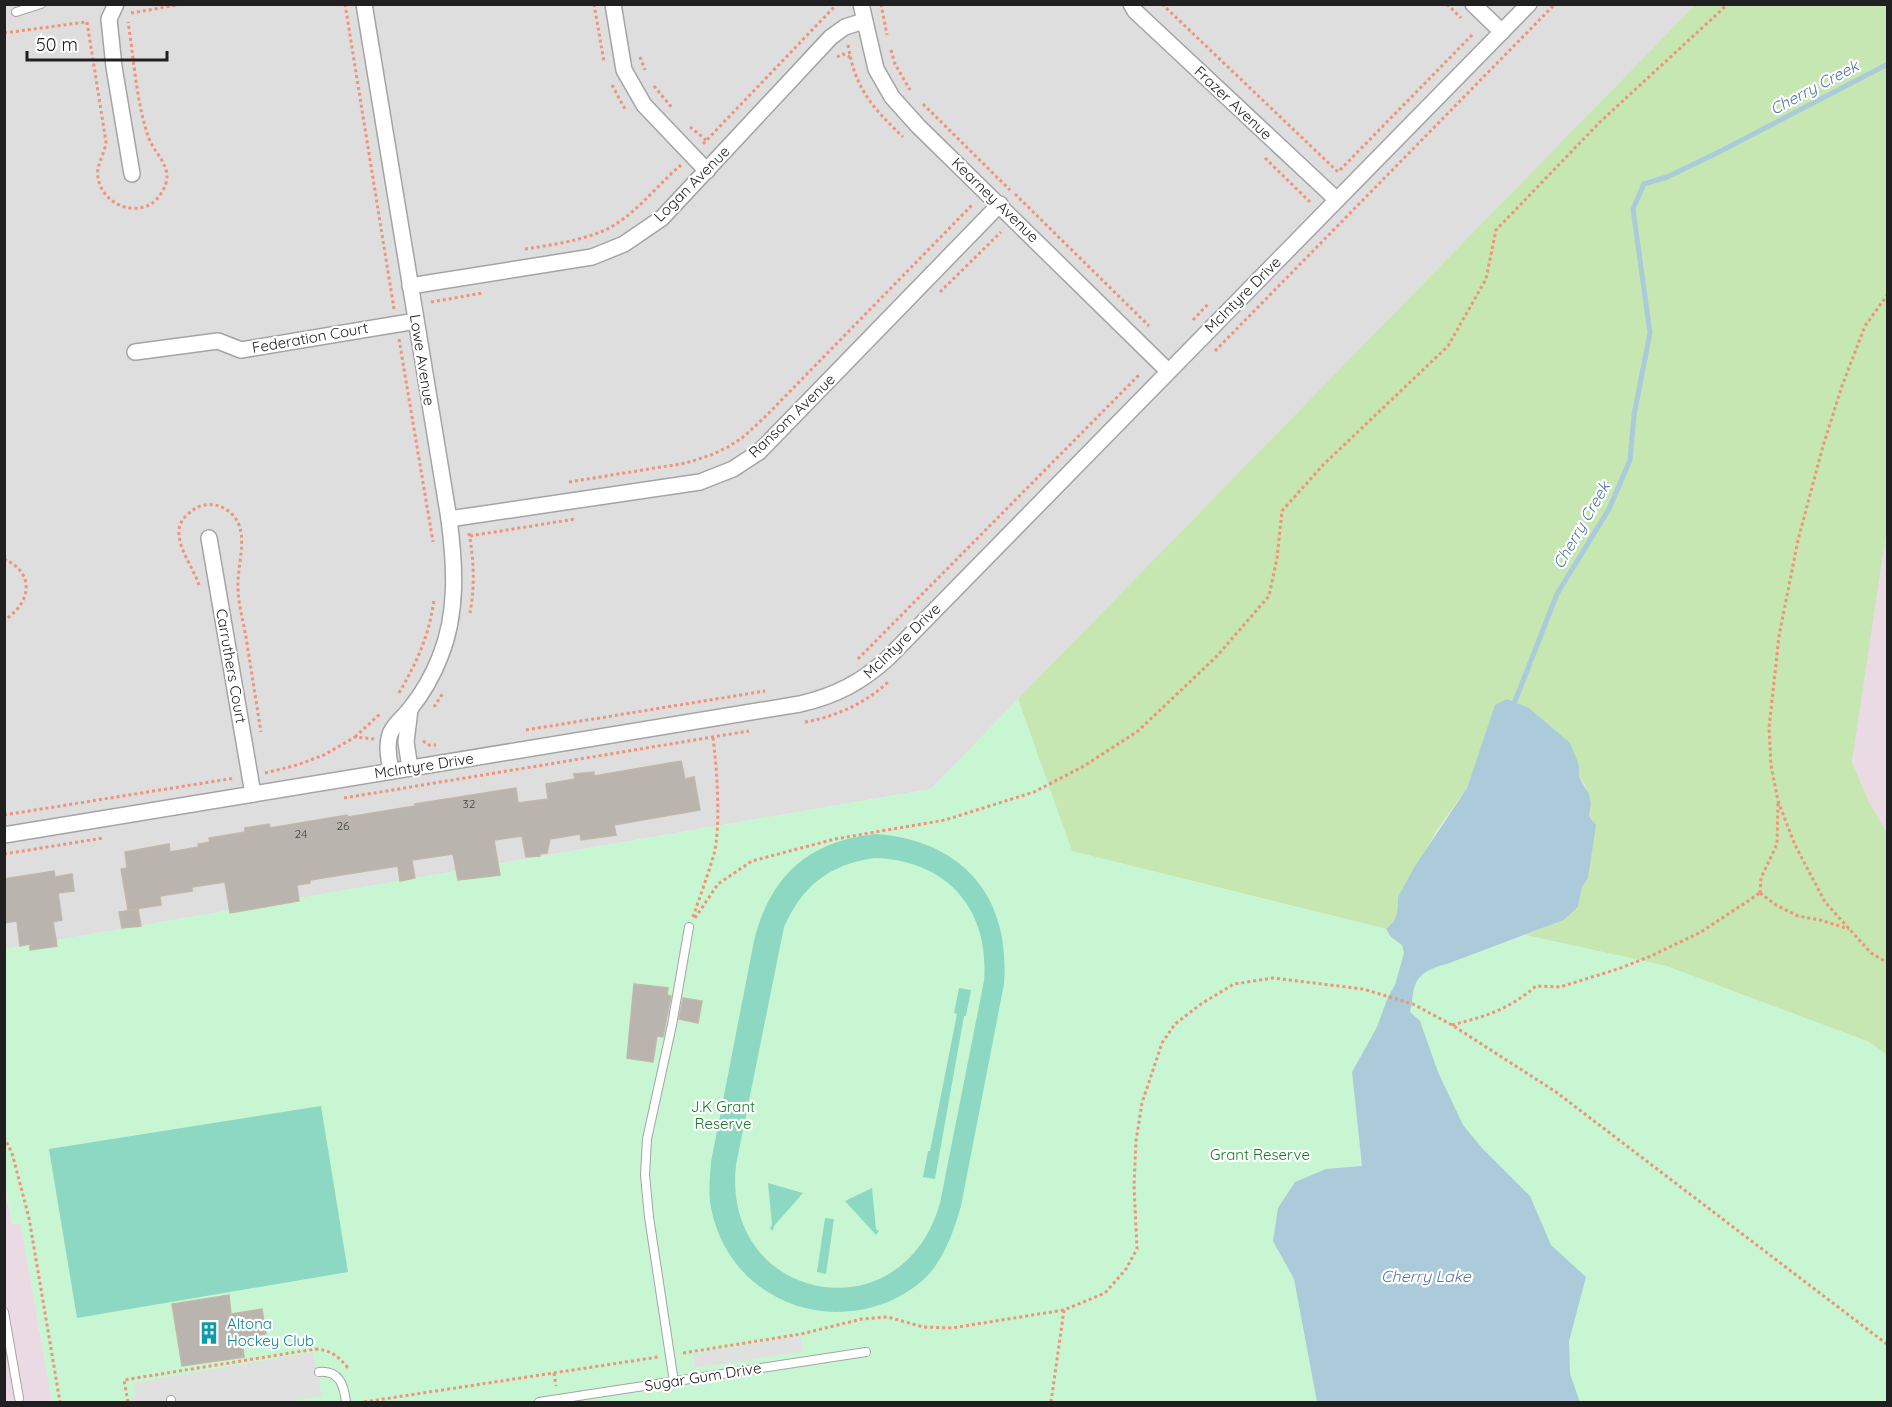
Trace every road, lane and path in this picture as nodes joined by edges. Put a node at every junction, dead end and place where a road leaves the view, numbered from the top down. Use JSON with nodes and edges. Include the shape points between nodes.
{"nodes":[{"id":1,"x":41,"y":4,"type":"edge"},
{"id":2,"x":116,"y":4,"type":"edge"},
{"id":3,"x":345,"y":4,"type":"edge"},
{"id":4,"x":363,"y":4,"type":"edge"},
{"id":5,"x":613,"y":4,"type":"edge"},
{"id":6,"x":837,"y":4,"type":"edge"},
{"id":7,"x":861,"y":4,"type":"edge"},
{"id":8,"x":881,"y":4,"type":"edge"},
{"id":9,"x":1131,"y":4,"type":"edge"},
{"id":10,"x":1162,"y":4,"type":"edge"},
{"id":11,"x":1473,"y":4,"type":"edge"},
{"id":12,"x":1528,"y":4,"type":"edge"},
{"id":13,"x":1555,"y":4,"type":"edge"},
{"id":14,"x":1728,"y":4,"type":"edge"},
{"id":15,"x":16,"y":12,"type":"dead end"},
{"id":16,"x":109,"y":19,"type":"junction"},
{"id":17,"x":1489,"y":19,"type":"junction"},
{"id":18,"x":864,"y":21,"type":"junction"},
{"id":19,"x":1502,"y":32,"type":"junction"},
{"id":20,"x":4,"y":33,"type":"edge"},
{"id":21,"x":887,"y":36,"type":"dead end"},
{"id":22,"x":889,"y":46,"type":"dead end"},
{"id":23,"x":640,"y":56,"type":"dead end"},
{"id":24,"x":648,"y":76,"type":"dead end"},
{"id":25,"x":652,"y":84,"type":"dead end"},
{"id":26,"x":675,"y":111,"type":"dead end"},
{"id":27,"x":683,"y":121,"type":"dead end"},
{"id":28,"x":706,"y":140,"type":"junction"},
{"id":29,"x":692,"y":155,"type":"junction"},
{"id":30,"x":707,"y":171,"type":"junction"},
{"id":31,"x":132,"y":174,"type":"dead end"},
{"id":32,"x":1323,"y":189,"type":"junction"},
{"id":33,"x":1337,"y":200,"type":"junction"},
{"id":34,"x":973,"y":204,"type":"dead end"},
{"id":35,"x":1000,"y":204,"type":"junction"},
{"id":36,"x":1304,"y":208,"type":"dead end"},
{"id":37,"x":1001,"y":232,"type":"dead end"},
{"id":38,"x":525,"y":249,"type":"dead end"},
{"id":39,"x":410,"y":286,"type":"junction"},
{"id":40,"x":938,"y":294,"type":"dead end"},
{"id":41,"x":1887,"y":294,"type":"edge"},
{"id":42,"x":1210,"y":303,"type":"dead end"},
{"id":43,"x":416,"y":321,"type":"junction"},
{"id":44,"x":396,"y":324,"type":"junction"},
{"id":45,"x":1185,"y":328,"type":"dead end"},
{"id":46,"x":1152,"y":329,"type":"dead end"},
{"id":47,"x":1215,"y":351,"type":"dead end"},
{"id":48,"x":135,"y":352,"type":"dead end"},
{"id":49,"x":1156,"y":358,"type":"junction"},
{"id":50,"x":1168,"y":371,"type":"junction"},
{"id":51,"x":567,"y":483,"type":"dead end"},
{"id":52,"x":584,"y":518,"type":"dead end"},
{"id":53,"x":448,"y":519,"type":"junction"},
{"id":54,"x":470,"y":536,"type":"dead end"},
{"id":55,"x":209,"y":538,"type":"dead end"},
{"id":56,"x":433,"y":544,"type":"dead end"},
{"id":57,"x":4,"y":559,"type":"edge"},
{"id":58,"x":435,"y":590,"type":"dead end"},
{"id":59,"x":4,"y":620,"type":"edge"},
{"id":60,"x":857,"y":660,"type":"dead end"},
{"id":61,"x":891,"y":679,"type":"dead end"},
{"id":62,"x":771,"y":690,"type":"dead end"},
{"id":63,"x":397,"y":696,"type":"dead end"},
{"id":64,"x":411,"y":709,"type":"junction"},
{"id":65,"x":383,"y":712,"type":"dead end"},
{"id":66,"x":710,"y":719,"type":"junction"},
{"id":67,"x":804,"y":722,"type":"dead end"},
{"id":68,"x":759,"y":730,"type":"dead end"},
{"id":69,"x":519,"y":731,"type":"dead end"},
{"id":70,"x":355,"y":737,"type":"junction"},
{"id":71,"x":713,"y":737,"type":"junction"},
{"id":72,"x":406,"y":742,"type":"junction"},
{"id":73,"x":388,"y":744,"type":"junction"},
{"id":74,"x":444,"y":744,"type":"dead end"},
{"id":75,"x":410,"y":768,"type":"junction"},
{"id":76,"x":391,"y":771,"type":"junction"},
{"id":77,"x":250,"y":776,"type":"junction"},
{"id":78,"x":253,"y":794,"type":"junction"},
{"id":79,"x":334,"y":800,"type":"dead end"},
{"id":80,"x":1778,"y":801,"type":"junction"},
{"id":81,"x":4,"y":815,"type":"edge"},
{"id":82,"x":4,"y":835,"type":"edge"},
{"id":83,"x":111,"y":836,"type":"dead end"},
{"id":84,"x":4,"y":854,"type":"edge"},
{"id":85,"x":1760,"y":893,"type":"junction"},
{"id":86,"x":689,"y":927,"type":"junction"},
{"id":87,"x":1849,"y":929,"type":"junction"},
{"id":88,"x":1887,"y":963,"type":"edge"},
{"id":89,"x":1452,"y":1025,"type":"junction"},
{"id":90,"x":4,"y":1137,"type":"edge"},
{"id":91,"x":1064,"y":1310,"type":"junction"},
{"id":92,"x":4,"y":1312,"type":"edge"},
{"id":93,"x":1887,"y":1345,"type":"edge"},
{"id":94,"x":866,"y":1352,"type":"dead end"},
{"id":95,"x":670,"y":1355,"type":"junction"},
{"id":96,"x":350,"y":1370,"type":"dead end"},
{"id":97,"x":319,"y":1372,"type":"dead end"},
{"id":98,"x":674,"y":1382,"type":"junction"},
{"id":99,"x":19,"y":1398,"type":"dead end"},
{"id":100,"x":60,"y":1402,"type":"edge"},
{"id":101,"x":128,"y":1402,"type":"edge"},
{"id":102,"x":346,"y":1402,"type":"edge"},
{"id":103,"x":364,"y":1402,"type":"edge"},
{"id":104,"x":539,"y":1402,"type":"edge"},
{"id":105,"x":1051,"y":1402,"type":"edge"}],
"edges":[{"from":1,"to":15,"type":"lane"},
{"from":2,"to":16,"type":"street"},
{"from":3,"to":44,"type":"path"},
{"from":4,"to":39,"type":"street","name":"Lowe Avenue"},
{"from":5,"to":29,"type":"street","via":[[624,70],[644,105]]},
{"from":6,"to":28,"type":"path"},
{"from":7,"to":18,"type":"street","name":"Kearney Avenue"},
{"from":8,"to":21,"type":"path"},
{"from":9,"to":32,"type":"street","name":"Frazer Avenue"},
{"from":10,"to":17,"type":"path","via":[[1338,172]]},
{"from":11,"to":17,"type":"street"},
{"from":12,"to":19,"type":"street","name":"McIntyre Drive"},
{"from":13,"to":47,"type":"path"},
{"from":14,"to":86,"type":"path","via":[[1600,122],[1496,230],[1486,279],[1448,346],[1323,465],[1282,511],[1269,596],[1216,657],[1138,731],[1034,792],[945,820],[835,839],[752,861],[718,884]]},
{"from":16,"to":20,"type":"path"},
{"from":16,"to":31,"type":"street"},
{"from":17,"to":19,"type":"street"},
{"from":18,"to":30,"type":"street","name":"Logan Avenue","via":[[831,37]]},
{"from":18,"to":35,"type":"street","name":"Kearney Avenue","via":[[876,69],[892,97]]},
{"from":19,"to":33,"type":"street","name":"McIntyre Drive"},
{"from":22,"to":46,"type":"path","via":[[917,98]]},
{"from":23,"to":24,"type":"path"},
{"from":25,"to":26,"type":"path"},
{"from":27,"to":28,"type":"path"},
{"from":28,"to":29,"type":"path"},
{"from":29,"to":30,"type":"street"},
{"from":29,"to":38,"type":"path","via":[[630,213],[605,230]]},
{"from":30,"to":39,"type":"street","name":"Logan Avenue","via":[[662,218],[624,244],[592,257]]},
{"from":32,"to":33,"type":"street","name":"Frazer Avenue"},
{"from":32,"to":36,"type":"path"},
{"from":33,"to":50,"type":"street","name":"McIntyre Drive"},
{"from":34,"to":51,"type":"path","via":[[742,438],[686,463]]},
{"from":35,"to":49,"type":"street","name":"Kearney Avenue"},
{"from":35,"to":53,"type":"street","name":"Ransom Avenue","via":[[759,452],[733,469],[700,482]]},
{"from":37,"to":40,"type":"path"},
{"from":39,"to":43,"type":"street","name":"Lowe Avenue"},
{"from":41,"to":80,"type":"path","via":[[1865,326],[1842,386],[1798,540],[1779,636],[1769,728]]},
{"from":42,"to":45,"type":"path"},
{"from":43,"to":44,"type":"street","name":"Federation Court"},
{"from":43,"to":53,"type":"street","name":"Lowe Avenue"},
{"from":44,"to":48,"type":"street","name":"Federation Court","via":[[241,350],[218,341]]},
{"from":44,"to":56,"type":"path"},
{"from":49,"to":50,"type":"street","name":"Kearney Avenue"},
{"from":49,"to":60,"type":"path"},
{"from":50,"to":66,"type":"street","name":"McIntyre Drive","via":[[888,658],[860,681],[817,700]]},
{"from":52,"to":54,"type":"path"},
{"from":53,"to":64,"type":"street","name":"Lowe Avenue","via":[[454,573],[451,617],[440,657]]},
{"from":55,"to":77,"type":"street","name":"Carruthers Court"},
{"from":57,"to":59,"type":"path","via":[[14,563],[27,590],[24,602]]},
{"from":58,"to":63,"type":"path","via":[[426,638]]},
{"from":61,"to":67,"type":"path","via":[[838,713]]},
{"from":62,"to":69,"type":"path"},
{"from":64,"to":72,"type":"street","name":"Lowe Avenue"},
{"from":64,"to":73,"type":"street","name":"Lowe Avenue","via":[[395,725]]},
{"from":65,"to":70,"type":"path"},
{"from":66,"to":71,"type":"path"},
{"from":66,"to":75,"type":"street","name":"McIntyre Drive"},
{"from":68,"to":71,"type":"path"},
{"from":70,"to":73,"type":"path"},
{"from":70,"to":77,"type":"path","via":[[324,755]]},
{"from":71,"to":79,"type":"path"},
{"from":71,"to":86,"type":"path","via":[[717,839]]},
{"from":72,"to":74,"type":"path","via":[[421,734],[429,745]]},
{"from":72,"to":75,"type":"street","name":"Lowe Avenue"},
{"from":73,"to":76,"type":"street"},
{"from":75,"to":76,"type":"street","name":"McIntyre Drive"},
{"from":76,"to":78,"type":"street","name":"McIntyre Drive"},
{"from":77,"to":78,"type":"street","name":"Carruthers Court"},
{"from":77,"to":81,"type":"path"},
{"from":78,"to":82,"type":"street","name":"McIntyre Drive"},
{"from":80,"to":85,"type":"path","via":[[1777,844],[1761,878]]},
{"from":80,"to":87,"type":"path","via":[[1825,902]]},
{"from":83,"to":84,"type":"path"},
{"from":85,"to":87,"type":"path","via":[[1798,916]]},
{"from":85,"to":89,"type":"path","via":[[1701,932],[1652,956],[1560,987],[1536,986],[1498,1011]]},
{"from":86,"to":95,"type":"lane","via":[[647,1139],[645,1175]]},
{"from":87,"to":88,"type":"path","via":[[1871,953]]},
{"from":89,"to":91,"type":"path","via":[[1413,1004],[1363,989],[1273,978],[1234,984],[1201,1004],[1175,1024],[1162,1043],[1142,1103],[1134,1186],[1137,1250],[1105,1293]]},
{"from":89,"to":93,"type":"path","via":[[1556,1092]]},
{"from":90,"to":100,"type":"path","via":[[29,1218]]},
{"from":91,"to":95,"type":"path","via":[[952,1328],[923,1327],[888,1317],[861,1318],[801,1334]]},
{"from":91,"to":105,"type":"path"},
{"from":92,"to":99,"type":"lane"},
{"from":94,"to":98,"type":"lane","name":"Sugar Gum Drive"},
{"from":95,"to":98,"type":"lane"},
{"from":95,"to":103,"type":"path"},
{"from":96,"to":101,"type":"path","via":[[339,1357],[315,1349],[124,1380]]},
{"from":97,"to":102,"type":"lane","via":[[330,1372],[341,1381]]},
{"from":98,"to":104,"type":"lane","name":"Sugar Gum Drive"}]}
